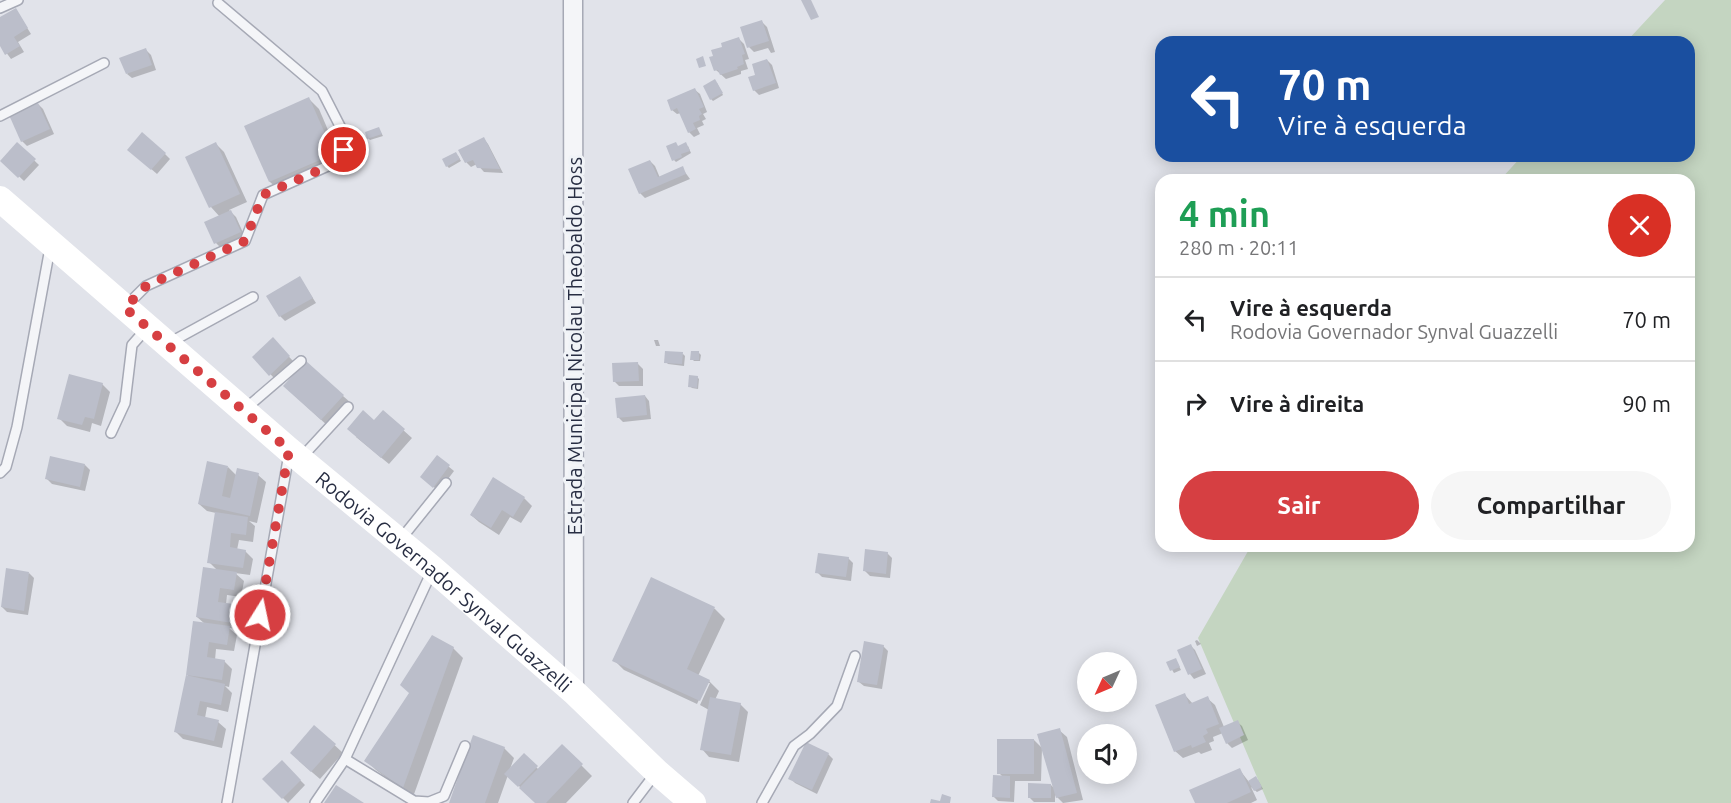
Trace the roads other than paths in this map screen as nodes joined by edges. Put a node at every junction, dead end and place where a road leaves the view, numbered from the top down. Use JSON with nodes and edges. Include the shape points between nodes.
{"nodes":[{"id":1,"x":18,"y":0,"type":"edge"},
{"id":2,"x":573,"y":0,"type":"edge"},
{"id":3,"x":218,"y":3,"type":"dead end"},
{"id":4,"x":0,"y":8,"type":"edge"},
{"id":5,"x":104,"y":63,"type":"dead end"},
{"id":6,"x":0,"y":116,"type":"edge"},
{"id":7,"x":0,"y":199,"type":"edge"},
{"id":8,"x":51,"y":243,"type":"junction"},
{"id":9,"x":253,"y":297,"type":"dead end"},
{"id":10,"x":125,"y":308,"type":"junction"},
{"id":11,"x":148,"y":327,"type":"junction"},
{"id":12,"x":167,"y":344,"type":"junction"},
{"id":13,"x":301,"y":361,"type":"dead end"},
{"id":14,"x":348,"y":407,"type":"dead end"},
{"id":15,"x":243,"y":410,"type":"junction"},
{"id":16,"x":111,"y":433,"type":"dead end"},
{"id":17,"x":295,"y":455,"type":"junction"},
{"id":18,"x":0,"y":473,"type":"edge"},
{"id":19,"x":446,"y":483,"type":"dead end"},
{"id":20,"x":399,"y":541,"type":"junction"},
{"id":21,"x":433,"y":569,"type":"junction"},
{"id":22,"x":855,"y":656,"type":"dead end"},
{"id":23,"x":574,"y":692,"type":"junction"},
{"id":24,"x":465,"y":746,"type":"dead end"},
{"id":25,"x":345,"y":759,"type":"junction"},
{"id":26,"x":657,"y":772,"type":"junction"},
{"id":27,"x":226,"y":803,"type":"edge"},
{"id":28,"x":315,"y":803,"type":"edge"},
{"id":29,"x":633,"y":803,"type":"edge"},
{"id":30,"x":693,"y":803,"type":"edge"},
{"id":31,"x":762,"y":803,"type":"edge"}],
"edges":[{"from":1,"to":4,"type":"lane"},
{"from":2,"to":23,"type":"street","name":"Estrada Municipal Nicolau Theobaldo Hoss"},
{"from":3,"to":10,"type":"lane","via":[[322,91],[343,132],[344,150],[338,162],[263,195],[245,241],[146,286]]},
{"from":5,"to":6,"type":"lane"},
{"from":7,"to":8,"type":"main road","name":"Rodovia Governador Synval Guazzelli"},
{"from":8,"to":10,"type":"main road","name":"Rodovia Governador Synval Guazzelli"},
{"from":8,"to":18,"type":"lane","via":[[17,427],[6,467]]},
{"from":9,"to":12,"type":"lane"},
{"from":10,"to":11,"type":"main road","name":"Rodovia Governador Synval Guazzelli"},
{"from":11,"to":12,"type":"main road","name":"Rodovia Governador Synval Guazzelli"},
{"from":11,"to":16,"type":"lane","via":[[132,345],[125,403]]},
{"from":12,"to":15,"type":"main road","name":"Rodovia Governador Synval Guazzelli"},
{"from":13,"to":15,"type":"lane"},
{"from":14,"to":17,"type":"lane"},
{"from":15,"to":17,"type":"main road","name":"Rodovia Governador Synval Guazzelli"},
{"from":17,"to":20,"type":"main road","name":"Rodovia Governador Synval Guazzelli"},
{"from":17,"to":27,"type":"lane"},
{"from":19,"to":20,"type":"lane"},
{"from":20,"to":21,"type":"main road","name":"Rodovia Governador Synval Guazzelli"},
{"from":21,"to":23,"type":"main road","name":"Rodovia Governador Synval Guazzelli"},
{"from":21,"to":25,"type":"lane"},
{"from":22,"to":31,"type":"lane","via":[[837,706],[794,746]]},
{"from":23,"to":26,"type":"main road","name":"Rodovia Governador Synval Guazzelli"},
{"from":24,"to":25,"type":"lane","via":[[444,796],[429,802],[414,801]]},
{"from":25,"to":28,"type":"lane"},
{"from":26,"to":29,"type":"lane"},
{"from":26,"to":30,"type":"main road","name":"Rodovia Governador Synval Guazzelli"}]}
